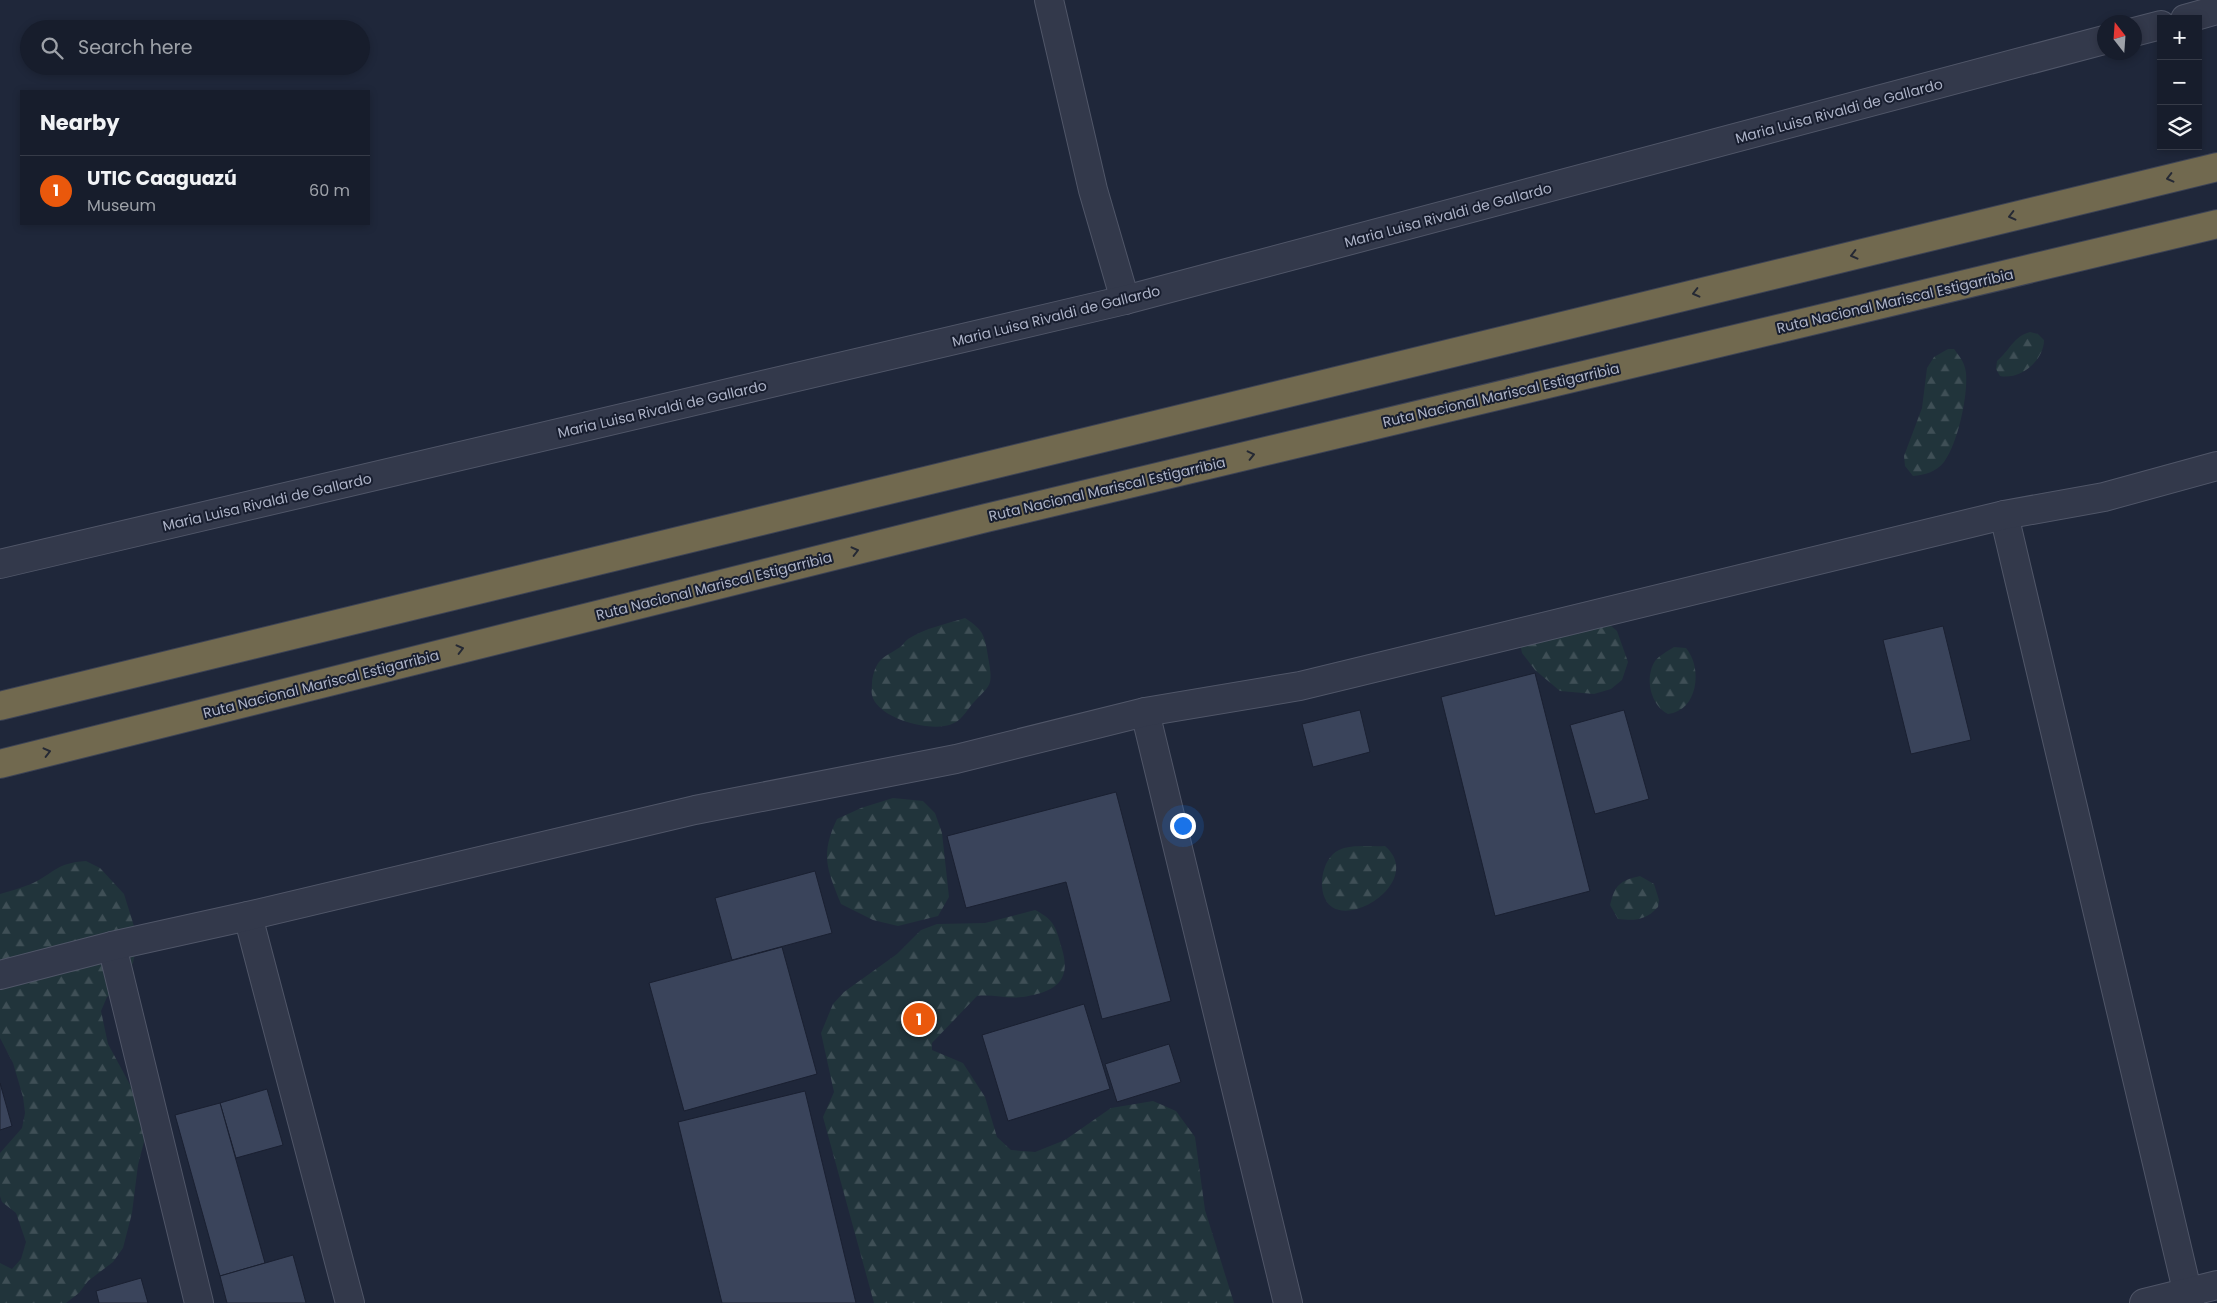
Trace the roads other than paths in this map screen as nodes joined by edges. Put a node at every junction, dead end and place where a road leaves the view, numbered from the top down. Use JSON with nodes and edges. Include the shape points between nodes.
{"nodes":[{"id":1,"x":1049,"y":0,"type":"edge"},
{"id":2,"x":2217,"y":10,"type":"edge"},
{"id":3,"x":2199,"y":15,"type":"edge"},
{"id":4,"x":2157,"y":26,"type":"edge"},
{"id":5,"x":2142,"y":30,"type":"edge"},
{"id":6,"x":2097,"y":42,"type":"edge"},
{"id":7,"x":2217,"y":166,"type":"edge"},
{"id":8,"x":2217,"y":224,"type":"edge"},
{"id":9,"x":1126,"y":300,"type":"junction"},
{"id":10,"x":2217,"y":466,"type":"edge"},
{"id":11,"x":2004,"y":515,"type":"junction"},
{"id":12,"x":0,"y":564,"type":"edge"},
{"id":13,"x":0,"y":706,"type":"edge"},
{"id":14,"x":1146,"y":712,"type":"junction"},
{"id":15,"x":0,"y":764,"type":"edge"},
{"id":16,"x":248,"y":916,"type":"junction"},
{"id":17,"x":112,"y":946,"type":"junction"},
{"id":18,"x":0,"y":975,"type":"edge"},
{"id":19,"x":2217,"y":1285,"type":"edge"},
{"id":20,"x":2188,"y":1298,"type":"edge"},
{"id":21,"x":199,"y":1303,"type":"edge"},
{"id":22,"x":350,"y":1303,"type":"edge"},
{"id":23,"x":1288,"y":1303,"type":"edge"},
{"id":24,"x":2144,"y":1303,"type":"edge"}],
"edges":[{"from":1,"to":9,"type":"street","via":[[1094,190]]},
{"from":2,"to":3,"type":"street"},
{"from":4,"to":5,"type":"street"},
{"from":6,"to":9,"type":"street","name":"Maria Luisa Rivaldi de Gallardo"},
{"from":7,"to":13,"type":"highway","one_way":true},
{"from":15,"to":8,"type":"highway","name":"Ruta Nacional Mariscal Estigarribia","one_way":true,"via":[[996,516]]},
{"from":9,"to":12,"type":"street","name":"Maria Luisa Rivaldi de Gallardo"},
{"from":10,"to":11,"type":"street","via":[[2104,497]]},
{"from":11,"to":14,"type":"street","via":[[1300,686]]},
{"from":11,"to":20,"type":"street"},
{"from":14,"to":16,"type":"street","via":[[956,759],[694,810]]},
{"from":14,"to":23,"type":"street"},
{"from":16,"to":17,"type":"street"},
{"from":16,"to":22,"type":"street"},
{"from":17,"to":18,"type":"street"},
{"from":17,"to":21,"type":"street"},
{"from":19,"to":20,"type":"street"},
{"from":20,"to":24,"type":"street"}]}
